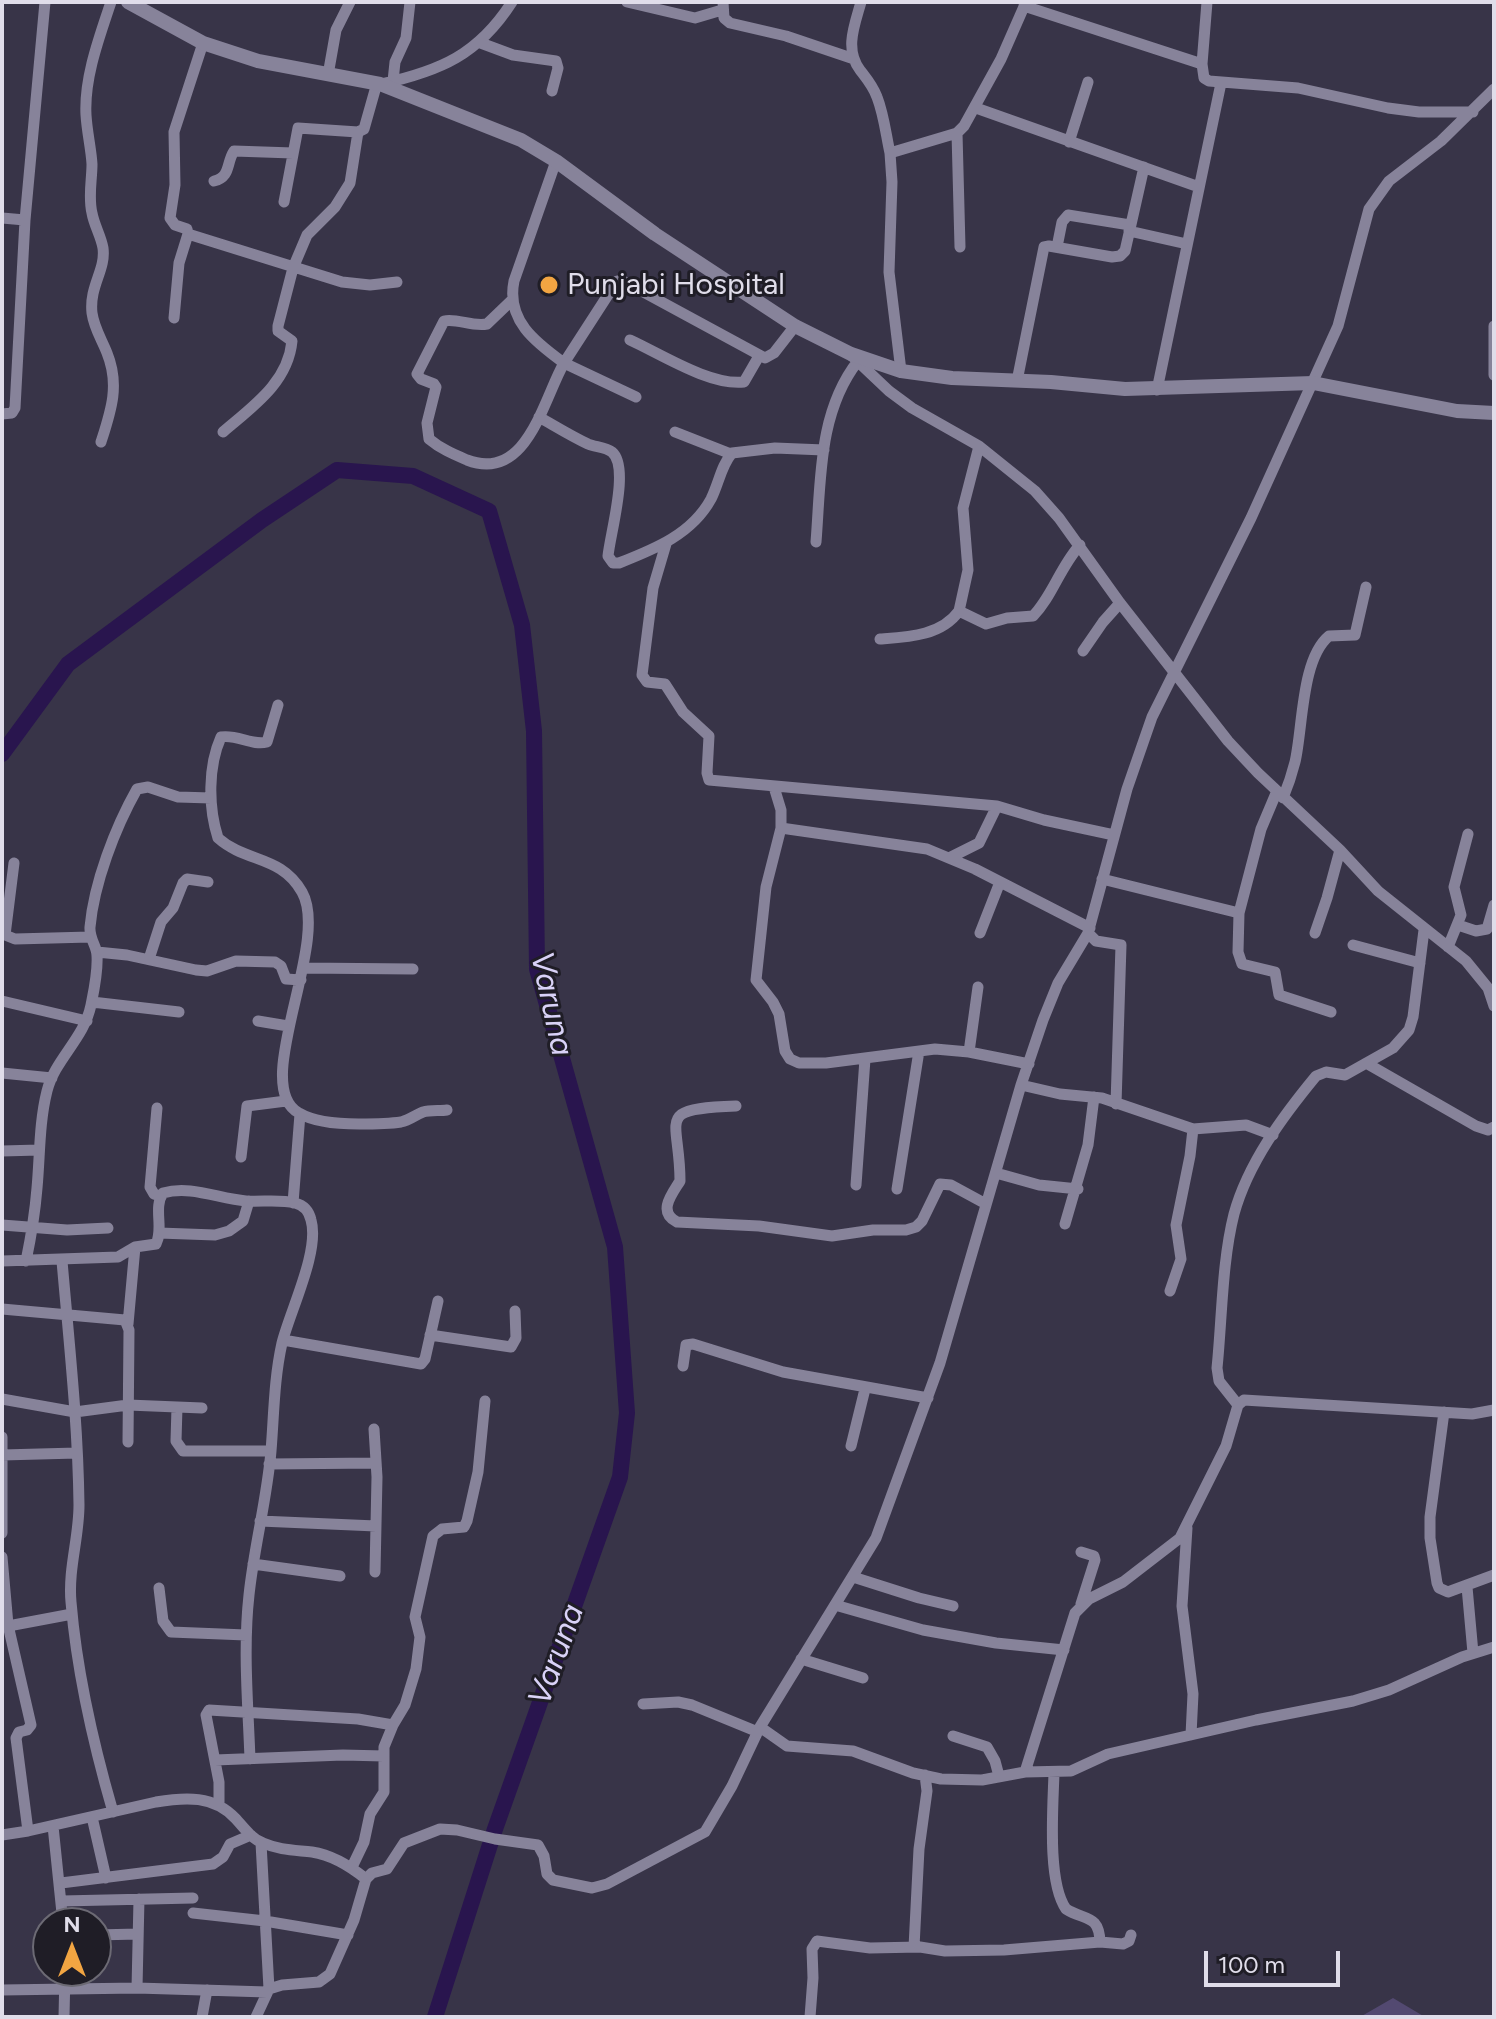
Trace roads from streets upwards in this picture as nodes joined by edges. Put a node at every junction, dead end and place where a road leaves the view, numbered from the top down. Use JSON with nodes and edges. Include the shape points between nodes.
{"nodes":[{"id":1,"x":45,"y":2,"type":"edge"},
{"id":2,"x":111,"y":2,"type":"edge"},
{"id":3,"x":128,"y":2,"type":"edge"},
{"id":4,"x":350,"y":2,"type":"edge"},
{"id":5,"x":410,"y":2,"type":"edge"},
{"id":6,"x":512,"y":2,"type":"edge"},
{"id":7,"x":627,"y":2,"type":"edge"},
{"id":8,"x":861,"y":2,"type":"edge"},
{"id":9,"x":1207,"y":2,"type":"edge"},
{"id":10,"x":1025,"y":4,"type":"edge"},
{"id":11,"x":722,"y":6,"type":"edge"},
{"id":12,"x":478,"y":42,"type":"junction"},
{"id":13,"x":203,"y":43,"type":"junction"},
{"id":14,"x":854,"y":59,"type":"junction"},
{"id":15,"x":1202,"y":64,"type":"junction"},
{"id":16,"x":328,"y":75,"type":"junction"},
{"id":17,"x":1088,"y":82,"type":"dead end"},
{"id":18,"x":383,"y":83,"type":"junction"},
{"id":19,"x":1221,"y":83,"type":"junction"},
{"id":20,"x":1494,"y":89,"type":"edge"},
{"id":21,"x":552,"y":91,"type":"dead end"},
{"id":22,"x":976,"y":108,"type":"junction"},
{"id":23,"x":1473,"y":112,"type":"junction"},
{"id":24,"x":358,"y":132,"type":"junction"},
{"id":25,"x":957,"y":133,"type":"junction"},
{"id":26,"x":1069,"y":142,"type":"junction"},
{"id":27,"x":293,"y":153,"type":"junction"},
{"id":28,"x":890,"y":153,"type":"junction"},
{"id":29,"x":556,"y":161,"type":"junction"},
{"id":30,"x":1144,"y":167,"type":"junction"},
{"id":31,"x":214,"y":181,"type":"dead end"},
{"id":32,"x":1199,"y":187,"type":"junction"},
{"id":33,"x":284,"y":202,"type":"dead end"},
{"id":34,"x":2,"y":218,"type":"edge"},
{"id":35,"x":25,"y":220,"type":"junction"},
{"id":36,"x":1130,"y":228,"type":"junction"},
{"id":37,"x":188,"y":234,"type":"junction"},
{"id":38,"x":1187,"y":244,"type":"junction"},
{"id":39,"x":960,"y":247,"type":"dead end"},
{"id":40,"x":1057,"y":247,"type":"junction"},
{"id":41,"x":293,"y":268,"type":"junction"},
{"id":42,"x":397,"y":282,"type":"dead end"},
{"id":43,"x":511,"y":301,"type":"junction"},
{"id":44,"x":174,"y":318,"type":"dead end"},
{"id":45,"x":795,"y":326,"type":"junction"},
{"id":46,"x":1494,"y":326,"type":"edge"},
{"id":47,"x":630,"y":340,"type":"dead end"},
{"id":48,"x":759,"y":356,"type":"junction"},
{"id":49,"x":854,"y":357,"type":"junction"},
{"id":50,"x":564,"y":363,"type":"junction"},
{"id":51,"x":901,"y":371,"type":"junction"},
{"id":52,"x":1494,"y":375,"type":"edge"},
{"id":53,"x":1017,"y":381,"type":"junction"},
{"id":54,"x":1313,"y":383,"type":"junction"},
{"id":55,"x":1157,"y":390,"type":"junction"},
{"id":56,"x":636,"y":397,"type":"dead end"},
{"id":57,"x":1494,"y":413,"type":"edge"},
{"id":58,"x":2,"y":414,"type":"edge"},
{"id":59,"x":539,"y":417,"type":"junction"},
{"id":60,"x":223,"y":432,"type":"dead end"},
{"id":61,"x":675,"y":432,"type":"dead end"},
{"id":62,"x":101,"y":442,"type":"dead end"},
{"id":63,"x":979,"y":446,"type":"junction"},
{"id":64,"x":824,"y":450,"type":"junction"},
{"id":65,"x":731,"y":454,"type":"junction"},
{"id":66,"x":816,"y":542,"type":"dead end"},
{"id":67,"x":666,"y":544,"type":"junction"},
{"id":68,"x":1080,"y":545,"type":"junction"},
{"id":69,"x":1366,"y":587,"type":"dead end"},
{"id":70,"x":1120,"y":603,"type":"junction"},
{"id":71,"x":959,"y":611,"type":"junction"},
{"id":72,"x":880,"y":639,"type":"dead end"},
{"id":73,"x":1083,"y":651,"type":"dead end"},
{"id":74,"x":1174,"y":674,"type":"junction"},
{"id":75,"x":278,"y":705,"type":"dead end"},
{"id":76,"x":774,"y":787,"type":"junction"},
{"id":77,"x":1280,"y":795,"type":"junction"},
{"id":78,"x":211,"y":798,"type":"junction"},
{"id":79,"x":997,"y":806,"type":"junction"},
{"id":80,"x":781,"y":828,"type":"junction"},
{"id":81,"x":1468,"y":834,"type":"dead end"},
{"id":82,"x":1114,"y":835,"type":"junction"},
{"id":83,"x":1340,"y":850,"type":"junction"},
{"id":84,"x":949,"y":858,"type":"junction"},
{"id":85,"x":14,"y":863,"type":"dead end"},
{"id":86,"x":1102,"y":879,"type":"junction"},
{"id":87,"x":208,"y":882,"type":"dead end"},
{"id":88,"x":1000,"y":882,"type":"junction"},
{"id":89,"x":1494,"y":905,"type":"edge"},
{"id":90,"x":1239,"y":913,"type":"junction"},
{"id":91,"x":1458,"y":925,"type":"junction"},
{"id":92,"x":1424,"y":930,"type":"junction"},
{"id":93,"x":1089,"y":931,"type":"junction"},
{"id":94,"x":980,"y":933,"type":"dead end"},
{"id":95,"x":1315,"y":933,"type":"dead end"},
{"id":96,"x":90,"y":937,"type":"junction"},
{"id":97,"x":1353,"y":945,"type":"dead end"},
{"id":98,"x":1448,"y":947,"type":"junction"},
{"id":99,"x":97,"y":952,"type":"junction"},
{"id":100,"x":149,"y":959,"type":"junction"},
{"id":101,"x":1420,"y":963,"type":"junction"},
{"id":102,"x":413,"y":969,"type":"dead end"},
{"id":103,"x":302,"y":974,"type":"junction"},
{"id":104,"x":978,"y":987,"type":"dead end"},
{"id":105,"x":1491,"y":988,"type":"edge"},
{"id":106,"x":2,"y":1001,"type":"edge"},
{"id":107,"x":92,"y":1002,"type":"junction"},
{"id":108,"x":1494,"y":1006,"type":"edge"},
{"id":109,"x":179,"y":1012,"type":"dead end"},
{"id":110,"x":1331,"y":1012,"type":"dead end"},
{"id":111,"x":87,"y":1021,"type":"junction"},
{"id":112,"x":258,"y":1021,"type":"dead end"},
{"id":113,"x":288,"y":1026,"type":"junction"},
{"id":114,"x":919,"y":1051,"type":"junction"},
{"id":115,"x":969,"y":1052,"type":"junction"},
{"id":116,"x":865,"y":1059,"type":"junction"},
{"id":117,"x":1366,"y":1063,"type":"junction"},
{"id":118,"x":1029,"y":1064,"type":"junction"},
{"id":119,"x":2,"y":1073,"type":"edge"},
{"id":120,"x":52,"y":1078,"type":"junction"},
{"id":121,"x":1021,"y":1085,"type":"junction"},
{"id":122,"x":1094,"y":1097,"type":"junction"},
{"id":123,"x":286,"y":1101,"type":"junction"},
{"id":124,"x":1116,"y":1104,"type":"junction"},
{"id":125,"x":736,"y":1106,"type":"dead end"},
{"id":126,"x":157,"y":1108,"type":"dead end"},
{"id":127,"x":447,"y":1110,"type":"dead end"},
{"id":128,"x":300,"y":1114,"type":"junction"},
{"id":129,"x":1494,"y":1127,"type":"edge"},
{"id":130,"x":1193,"y":1129,"type":"junction"},
{"id":131,"x":1273,"y":1135,"type":"junction"},
{"id":132,"x":39,"y":1150,"type":"junction"},
{"id":133,"x":2,"y":1151,"type":"edge"},
{"id":134,"x":241,"y":1157,"type":"dead end"},
{"id":135,"x":996,"y":1173,"type":"junction"},
{"id":136,"x":856,"y":1185,"type":"dead end"},
{"id":137,"x":897,"y":1189,"type":"dead end"},
{"id":138,"x":1078,"y":1189,"type":"junction"},
{"id":139,"x":160,"y":1196,"type":"junction"},
{"id":140,"x":249,"y":1201,"type":"junction"},
{"id":141,"x":293,"y":1203,"type":"junction"},
{"id":142,"x":986,"y":1204,"type":"junction"},
{"id":143,"x":1065,"y":1224,"type":"dead end"},
{"id":144,"x":2,"y":1225,"type":"edge"},
{"id":145,"x":32,"y":1226,"type":"junction"},
{"id":146,"x":108,"y":1228,"type":"dead end"},
{"id":147,"x":159,"y":1233,"type":"junction"},
{"id":148,"x":135,"y":1247,"type":"junction"},
{"id":149,"x":3,"y":1261,"type":"edge"},
{"id":150,"x":26,"y":1261,"type":"junction"},
{"id":151,"x":62,"y":1261,"type":"junction"},
{"id":152,"x":2,"y":1275,"type":"edge"},
{"id":153,"x":1170,"y":1291,"type":"dead end"},
{"id":154,"x":438,"y":1301,"type":"dead end"},
{"id":155,"x":2,"y":1309,"type":"edge"},
{"id":156,"x":515,"y":1311,"type":"dead end"},
{"id":157,"x":67,"y":1314,"type":"junction"},
{"id":158,"x":128,"y":1324,"type":"junction"},
{"id":159,"x":430,"y":1335,"type":"junction"},
{"id":160,"x":283,"y":1340,"type":"junction"},
{"id":161,"x":683,"y":1366,"type":"dead end"},
{"id":162,"x":865,"y":1389,"type":"junction"},
{"id":163,"x":928,"y":1398,"type":"junction"},
{"id":164,"x":2,"y":1399,"type":"edge"},
{"id":165,"x":485,"y":1401,"type":"dead end"},
{"id":166,"x":128,"y":1405,"type":"junction"},
{"id":167,"x":1238,"y":1405,"type":"junction"},
{"id":168,"x":177,"y":1407,"type":"junction"},
{"id":169,"x":202,"y":1408,"type":"dead end"},
{"id":170,"x":1494,"y":1410,"type":"edge"},
{"id":171,"x":75,"y":1412,"type":"junction"},
{"id":172,"x":1444,"y":1412,"type":"junction"},
{"id":173,"x":374,"y":1429,"type":"dead end"},
{"id":174,"x":2,"y":1437,"type":"edge"},
{"id":175,"x":128,"y":1442,"type":"dead end"},
{"id":176,"x":851,"y":1446,"type":"dead end"},
{"id":177,"x":271,"y":1451,"type":"junction"},
{"id":178,"x":77,"y":1453,"type":"junction"},
{"id":179,"x":3,"y":1455,"type":"edge"},
{"id":180,"x":376,"y":1463,"type":"junction"},
{"id":181,"x":269,"y":1464,"type":"junction"},
{"id":182,"x":260,"y":1521,"type":"junction"},
{"id":183,"x":1187,"y":1525,"type":"junction"},
{"id":184,"x":376,"y":1526,"type":"junction"},
{"id":185,"x":2,"y":1533,"type":"edge"},
{"id":186,"x":1081,"y":1552,"type":"dead end"},
{"id":187,"x":2,"y":1561,"type":"edge"},
{"id":188,"x":253,"y":1564,"type":"junction"},
{"id":189,"x":375,"y":1572,"type":"dead end"},
{"id":190,"x":1494,"y":1575,"type":"edge"},
{"id":191,"x":340,"y":1576,"type":"dead end"},
{"id":192,"x":853,"y":1577,"type":"junction"},
{"id":193,"x":1467,"y":1587,"type":"junction"},
{"id":194,"x":159,"y":1588,"type":"dead end"},
{"id":195,"x":835,"y":1605,"type":"junction"},
{"id":196,"x":1081,"y":1605,"type":"junction"},
{"id":197,"x":953,"y":1606,"type":"dead end"},
{"id":198,"x":72,"y":1614,"type":"junction"},
{"id":199,"x":5,"y":1626,"type":"edge"},
{"id":200,"x":246,"y":1635,"type":"junction"},
{"id":201,"x":1494,"y":1647,"type":"edge"},
{"id":202,"x":1064,"y":1650,"type":"junction"},
{"id":203,"x":1473,"y":1653,"type":"junction"},
{"id":204,"x":801,"y":1659,"type":"junction"},
{"id":205,"x":863,"y":1678,"type":"dead end"},
{"id":206,"x":643,"y":1704,"type":"dead end"},
{"id":207,"x":249,"y":1711,"type":"junction"},
{"id":208,"x":393,"y":1725,"type":"junction"},
{"id":209,"x":759,"y":1729,"type":"junction"},
{"id":210,"x":1191,"y":1735,"type":"junction"},
{"id":211,"x":953,"y":1736,"type":"dead end"},
{"id":212,"x":384,"y":1756,"type":"junction"},
{"id":213,"x":250,"y":1759,"type":"junction"},
{"id":214,"x":215,"y":1760,"type":"junction"},
{"id":215,"x":1025,"y":1772,"type":"junction"},
{"id":216,"x":1054,"y":1773,"type":"junction"},
{"id":217,"x":925,"y":1775,"type":"junction"},
{"id":218,"x":999,"y":1776,"type":"junction"},
{"id":219,"x":219,"y":1804,"type":"junction"},
{"id":220,"x":113,"y":1812,"type":"junction"},
{"id":221,"x":92,"y":1817,"type":"junction"},
{"id":222,"x":53,"y":1826,"type":"junction"},
{"id":223,"x":28,"y":1831,"type":"junction"},
{"id":224,"x":2,"y":1835,"type":"edge"},
{"id":225,"x":256,"y":1839,"type":"junction"},
{"id":226,"x":352,"y":1867,"type":"junction"},
{"id":227,"x":106,"y":1878,"type":"junction"},
{"id":228,"x":366,"y":1879,"type":"junction"},
{"id":229,"x":61,"y":1883,"type":"junction"},
{"id":230,"x":193,"y":1898,"type":"dead end"},
{"id":231,"x":139,"y":1899,"type":"junction"},
{"id":232,"x":62,"y":1901,"type":"junction"},
{"id":233,"x":62,"y":1907,"type":"edge"},
{"id":234,"x":193,"y":1913,"type":"dead end"},
{"id":235,"x":265,"y":1921,"type":"junction"},
{"id":236,"x":138,"y":1934,"type":"junction"},
{"id":237,"x":112,"y":1935,"type":"edge"},
{"id":238,"x":348,"y":1935,"type":"junction"},
{"id":239,"x":1131,"y":1935,"type":"dead end"},
{"id":240,"x":1100,"y":1942,"type":"junction"},
{"id":241,"x":914,"y":1947,"type":"junction"},
{"id":242,"x":137,"y":1988,"type":"junction"},
{"id":243,"x":2,"y":1990,"type":"edge"},
{"id":244,"x":65,"y":1990,"type":"junction"},
{"id":245,"x":207,"y":1990,"type":"junction"},
{"id":246,"x":268,"y":1991,"type":"junction"},
{"id":247,"x":64,"y":2017,"type":"edge"},
{"id":248,"x":202,"y":2017,"type":"edge"},
{"id":249,"x":256,"y":2017,"type":"edge"},
{"id":250,"x":810,"y":2017,"type":"edge"}],
"edges":[{"from":1,"to":35,"type":"street"},
{"from":2,"to":62,"type":"street","via":[[86,114],[91,213],[103,247],[92,310],[115,390]]},
{"from":3,"to":13,"type":"street"},
{"from":4,"to":16,"type":"street","via":[[336,30]]},
{"from":5,"to":18,"type":"street","via":[[406,38]]},
{"from":6,"to":12,"type":"street"},
{"from":7,"to":11,"type":"street","via":[[695,18]]},
{"from":8,"to":14,"type":"street","via":[[851,36]]},
{"from":9,"to":15,"type":"street"},
{"from":10,"to":15,"type":"street"},
{"from":10,"to":22,"type":"street"},
{"from":11,"to":14,"type":"street","via":[[730,23]]},
{"from":12,"to":18,"type":"street","via":[[441,67]]},
{"from":12,"to":21,"type":"street","via":[[513,55],[556,61]]},
{"from":13,"to":16,"type":"street"},
{"from":13,"to":37,"type":"street","via":[[174,132],[170,218]]},
{"from":14,"to":28,"type":"street","via":[[878,99]]},
{"from":15,"to":19,"type":"street","via":[[1204,78]]},
{"from":16,"to":18,"type":"street"},
{"from":17,"to":26,"type":"street"},
{"from":18,"to":24,"type":"street","via":[[368,124]]},
{"from":18,"to":29,"type":"street","via":[[521,140]]},
{"from":19,"to":23,"type":"street","via":[[1298,88],[1419,112]]},
{"from":19,"to":32,"type":"street"},
{"from":20,"to":23,"type":"street"},
{"from":22,"to":25,"type":"street"},
{"from":22,"to":26,"type":"street"},
{"from":23,"to":54,"type":"street","via":[[1377,195],[1362,231],[1348,297]]},
{"from":24,"to":27,"type":"street","via":[[302,127]]},
{"from":24,"to":41,"type":"street","via":[[350,183],[307,235]]},
{"from":25,"to":28,"type":"street"},
{"from":25,"to":39,"type":"street"},
{"from":26,"to":30,"type":"street"},
{"from":27,"to":31,"type":"street","via":[[234,151],[226,174]]},
{"from":27,"to":33,"type":"street"},
{"from":28,"to":51,"type":"street","via":[[889,272]]},
{"from":29,"to":43,"type":"street"},
{"from":29,"to":45,"type":"street"},
{"from":30,"to":32,"type":"street"},
{"from":30,"to":36,"type":"street"},
{"from":32,"to":38,"type":"street"},
{"from":34,"to":35,"type":"street"},
{"from":35,"to":58,"type":"street","via":[[15,408]]},
{"from":36,"to":38,"type":"street"},
{"from":36,"to":40,"type":"street","via":[[1120,256]]},
{"from":36,"to":40,"type":"street","via":[[1068,215]]},
{"from":37,"to":41,"type":"street"},
{"from":37,"to":44,"type":"street","via":[[179,263]]},
{"from":38,"to":55,"type":"street"},
{"from":40,"to":53,"type":"street","via":[[1044,247],[1042,252]]},
{"from":41,"to":42,"type":"street","via":[[354,284]]},
{"from":41,"to":60,"type":"street","via":[[278,326],[292,341],[281,375]]},
{"from":43,"to":50,"type":"street","via":[[530,336]]},
{"from":43,"to":59,"type":"street","via":[[487,324],[444,321],[417,374],[436,387],[426,432],[450,453],[490,465],[519,450]]},
{"from":45,"to":48,"type":"street","via":[[770,357]]},
{"from":45,"to":49,"type":"street"},
{"from":46,"to":52,"type":"street"},
{"from":47,"to":48,"type":"street","via":[[727,381],[744,382]]},
{"from":48,"to":50,"type":"street","via":[[620,280]]},
{"from":49,"to":51,"type":"street"},
{"from":49,"to":63,"type":"street","via":[[912,408]]},
{"from":49,"to":64,"type":"street","via":[[832,408]]},
{"from":50,"to":56,"type":"street"},
{"from":50,"to":59,"type":"street"},
{"from":51,"to":53,"type":"street"},
{"from":53,"to":55,"type":"street"},
{"from":54,"to":55,"type":"street"},
{"from":54,"to":57,"type":"street","via":[[1457,411]]},
{"from":54,"to":74,"type":"street"},
{"from":59,"to":67,"type":"street","via":[[616,458],[620,493],[610,530],[610,560],[619,563]]},
{"from":61,"to":65,"type":"street"},
{"from":63,"to":68,"type":"street","via":[[1035,491]]},
{"from":63,"to":71,"type":"street","via":[[963,508],[968,570]]},
{"from":64,"to":65,"type":"street","via":[[775,448]]},
{"from":64,"to":66,"type":"street"},
{"from":65,"to":67,"type":"street","via":[[704,510]]},
{"from":67,"to":76,"type":"street","via":[[653,588],[643,678],[665,684],[683,712],[709,736],[709,780]]},
{"from":68,"to":70,"type":"street"},
{"from":68,"to":71,"type":"street","via":[[1033,616],[986,624]]},
{"from":69,"to":77,"type":"street","via":[[1355,635],[1329,636],[1317,650],[1295,763]]},
{"from":70,"to":73,"type":"street"},
{"from":70,"to":74,"type":"street"},
{"from":71,"to":72,"type":"street","via":[[943,627]]},
{"from":74,"to":77,"type":"street"},
{"from":74,"to":82,"type":"street","via":[[1144,738]]},
{"from":75,"to":78,"type":"street","via":[[267,742],[221,737]]},
{"from":76,"to":79,"type":"street"},
{"from":76,"to":80,"type":"street"},
{"from":77,"to":83,"type":"street"},
{"from":77,"to":90,"type":"street","via":[[1261,829]]},
{"from":78,"to":96,"type":"street","via":[[137,789],[98,883]]},
{"from":78,"to":103,"type":"street","via":[[218,838],[282,868],[307,900]]},
{"from":79,"to":82,"type":"street"},
{"from":79,"to":84,"type":"street","via":[[979,843]]},
{"from":80,"to":84,"type":"street","via":[[918,846]]},
{"from":80,"to":116,"type":"street","via":[[766,887],[756,980],[779,1014],[790,1059],[811,1064]]},
{"from":81,"to":91,"type":"street","via":[[1454,887],[1461,907]]},
{"from":82,"to":86,"type":"street"},
{"from":83,"to":92,"type":"street"},
{"from":83,"to":95,"type":"street"},
{"from":84,"to":88,"type":"street"},
{"from":85,"to":96,"type":"street","via":[[5,935]]},
{"from":86,"to":90,"type":"street"},
{"from":86,"to":93,"type":"street"},
{"from":87,"to":100,"type":"street","via":[[183,883],[161,922]]},
{"from":88,"to":93,"type":"street"},
{"from":88,"to":94,"type":"street"},
{"from":89,"to":91,"type":"street","via":[[1487,929]]},
{"from":90,"to":110,"type":"street","via":[[1242,964],[1275,972],[1279,995]]},
{"from":91,"to":98,"type":"street"},
{"from":92,"to":98,"type":"street"},
{"from":92,"to":101,"type":"street"},
{"from":93,"to":118,"type":"street","via":[[1050,1000]]},
{"from":93,"to":124,"type":"street","via":[[1096,941],[1121,945]]},
{"from":96,"to":99,"type":"street"},
{"from":97,"to":101,"type":"street"},
{"from":98,"to":105,"type":"street"},
{"from":99,"to":100,"type":"street"},
{"from":99,"to":107,"type":"street"},
{"from":100,"to":103,"type":"street","via":[[207,971],[236,961],[275,962],[286,979]]},
{"from":101,"to":117,"type":"street","via":[[1409,1030],[1393,1048]]},
{"from":102,"to":103,"type":"street"},
{"from":103,"to":113,"type":"street"},
{"from":104,"to":115,"type":"street"},
{"from":105,"to":108,"type":"street"},
{"from":106,"to":111,"type":"street"},
{"from":107,"to":109,"type":"street"},
{"from":107,"to":111,"type":"street"},
{"from":111,"to":120,"type":"street"},
{"from":112,"to":113,"type":"street"},
{"from":113,"to":123,"type":"street"},
{"from":114,"to":115,"type":"street"},
{"from":114,"to":116,"type":"street"},
{"from":114,"to":137,"type":"street"},
{"from":115,"to":118,"type":"street"},
{"from":116,"to":136,"type":"street"},
{"from":117,"to":129,"type":"street","via":[[1476,1126]]},
{"from":117,"to":131,"type":"street","via":[[1345,1075],[1316,1076]]},
{"from":118,"to":121,"type":"street"},
{"from":119,"to":120,"type":"street"},
{"from":120,"to":132,"type":"street"},
{"from":121,"to":122,"type":"street"},
{"from":121,"to":135,"type":"street"},
{"from":122,"to":124,"type":"street"},
{"from":122,"to":138,"type":"street"},
{"from":123,"to":128,"type":"street"},
{"from":123,"to":134,"type":"street","via":[[247,1106]]},
{"from":124,"to":130,"type":"street"},
{"from":125,"to":142,"type":"street","via":[[700,1107],[679,1116],[674,1134],[680,1181],[669,1197],[670,1219],[832,1236],[916,1227],[940,1184]]},
{"from":126,"to":139,"type":"street","via":[[150,1187]]},
{"from":127,"to":128,"type":"street","via":[[426,1111],[401,1122],[359,1124]]},
{"from":128,"to":141,"type":"street"},
{"from":130,"to":131,"type":"street","via":[[1246,1125]]},
{"from":130,"to":153,"type":"street","via":[[1176,1225],[1181,1259]]},
{"from":131,"to":167,"type":"street","via":[[1239,1199],[1230,1239],[1217,1368],[1219,1381]]},
{"from":132,"to":133,"type":"street"},
{"from":132,"to":145,"type":"street"},
{"from":135,"to":138,"type":"street"},
{"from":135,"to":142,"type":"street"},
{"from":138,"to":143,"type":"street"},
{"from":139,"to":140,"type":"street","via":[[168,1191],[201,1192]]},
{"from":139,"to":147,"type":"street"},
{"from":140,"to":141,"type":"street"},
{"from":140,"to":147,"type":"street","via":[[243,1221],[223,1234]]},
{"from":141,"to":160,"type":"street","via":[[307,1210],[312,1237]]},
{"from":142,"to":163,"type":"street"},
{"from":144,"to":145,"type":"street"},
{"from":145,"to":146,"type":"street"},
{"from":145,"to":150,"type":"street"},
{"from":147,"to":148,"type":"street","via":[[156,1244]]},
{"from":148,"to":151,"type":"street","via":[[118,1257]]},
{"from":148,"to":158,"type":"street"},
{"from":149,"to":150,"type":"street"},
{"from":149,"to":152,"type":"street"},
{"from":150,"to":151,"type":"street"},
{"from":151,"to":157,"type":"street"},
{"from":154,"to":159,"type":"street"},
{"from":155,"to":157,"type":"street"},
{"from":156,"to":159,"type":"street","via":[[511,1347]]},
{"from":157,"to":158,"type":"street"},
{"from":157,"to":171,"type":"street"},
{"from":158,"to":166,"type":"street"},
{"from":159,"to":160,"type":"street","via":[[425,1359],[417,1365]]},
{"from":160,"to":177,"type":"street"},
{"from":161,"to":162,"type":"street","via":[[685,1348],[693,1344],[783,1372]]},
{"from":162,"to":163,"type":"street"},
{"from":162,"to":176,"type":"street"},
{"from":163,"to":192,"type":"street","via":[[876,1538]]},
{"from":164,"to":171,"type":"street"},
{"from":165,"to":208,"type":"street","via":[[467,1521],[464,1527],[442,1529],[433,1536],[415,1617],[420,1637],[416,1669]]},
{"from":166,"to":168,"type":"street"},
{"from":166,"to":171,"type":"street"},
{"from":166,"to":175,"type":"street"},
{"from":167,"to":172,"type":"street","via":[[1261,1399]]},
{"from":167,"to":183,"type":"street","via":[[1226,1446]]},
{"from":168,"to":169,"type":"street"},
{"from":168,"to":177,"type":"street","via":[[176,1441],[183,1451]]},
{"from":170,"to":172,"type":"street"},
{"from":171,"to":178,"type":"street"},
{"from":172,"to":193,"type":"street","via":[[1430,1517],[1432,1556],[1439,1588],[1448,1592]]},
{"from":173,"to":180,"type":"street"},
{"from":174,"to":179,"type":"street"},
{"from":177,"to":181,"type":"street"},
{"from":178,"to":179,"type":"street"},
{"from":178,"to":198,"type":"street"},
{"from":179,"to":185,"type":"street"},
{"from":180,"to":181,"type":"street"},
{"from":180,"to":184,"type":"street"},
{"from":181,"to":182,"type":"street"},
{"from":182,"to":184,"type":"street"},
{"from":182,"to":188,"type":"street"},
{"from":183,"to":196,"type":"street","via":[[1157,1558]]},
{"from":183,"to":210,"type":"street","via":[[1182,1606],[1193,1694]]},
{"from":184,"to":189,"type":"street"},
{"from":186,"to":196,"type":"street","via":[[1095,1560]]},
{"from":187,"to":199,"type":"street"},
{"from":188,"to":191,"type":"street"},
{"from":188,"to":200,"type":"street"},
{"from":190,"to":193,"type":"street"},
{"from":192,"to":195,"type":"street"},
{"from":192,"to":197,"type":"street"},
{"from":193,"to":203,"type":"street"},
{"from":194,"to":200,"type":"street","via":[[163,1621],[171,1632]]},
{"from":195,"to":202,"type":"street","via":[[923,1630]]},
{"from":195,"to":204,"type":"street"},
{"from":196,"to":202,"type":"street"},
{"from":198,"to":199,"type":"street"},
{"from":198,"to":220,"type":"street","via":[[86,1713]]},
{"from":199,"to":223,"type":"street","via":[[31,1725],[16,1738]]},
{"from":200,"to":207,"type":"street"},
{"from":201,"to":203,"type":"street"},
{"from":202,"to":215,"type":"street"},
{"from":203,"to":210,"type":"street","via":[[1353,1701]]},
{"from":204,"to":205,"type":"street"},
{"from":204,"to":209,"type":"street"},
{"from":206,"to":209,"type":"street","via":[[692,1705]]},
{"from":207,"to":208,"type":"street"},
{"from":207,"to":213,"type":"street"},
{"from":207,"to":214,"type":"street","via":[[207,1711]]},
{"from":208,"to":212,"type":"street"},
{"from":209,"to":217,"type":"street","via":[[787,1746],[853,1751]]},
{"from":209,"to":228,"type":"street","via":[[705,1832],[607,1884],[592,1888],[553,1880],[538,1845],[440,1829],[404,1843],[387,1869]]},
{"from":210,"to":216,"type":"street"},
{"from":211,"to":218,"type":"street","via":[[987,1747]]},
{"from":212,"to":213,"type":"street"},
{"from":212,"to":226,"type":"street","via":[[384,1792],[370,1814]]},
{"from":213,"to":214,"type":"street"},
{"from":214,"to":219,"type":"street"},
{"from":215,"to":216,"type":"street"},
{"from":215,"to":218,"type":"street"},
{"from":216,"to":240,"type":"street","via":[[1057,1890],[1066,1909],[1095,1922]]},
{"from":217,"to":218,"type":"street","via":[[968,1781]]},
{"from":217,"to":241,"type":"street"},
{"from":219,"to":220,"type":"street","via":[[176,1799]]},
{"from":219,"to":225,"type":"street"},
{"from":220,"to":221,"type":"street"},
{"from":221,"to":222,"type":"street"},
{"from":221,"to":227,"type":"street"},
{"from":222,"to":223,"type":"street"},
{"from":222,"to":229,"type":"street"},
{"from":223,"to":224,"type":"street"},
{"from":225,"to":226,"type":"street"},
{"from":225,"to":227,"type":"street","via":[[230,1844],[213,1864]]},
{"from":225,"to":235,"type":"street"},
{"from":226,"to":228,"type":"street"},
{"from":227,"to":229,"type":"street"},
{"from":228,"to":238,"type":"street"},
{"from":229,"to":232,"type":"street"},
{"from":230,"to":231,"type":"street"},
{"from":231,"to":232,"type":"street"},
{"from":231,"to":236,"type":"street"},
{"from":232,"to":233,"type":"street"},
{"from":234,"to":235,"type":"street"},
{"from":235,"to":238,"type":"street"},
{"from":235,"to":246,"type":"street"},
{"from":236,"to":237,"type":"street"},
{"from":236,"to":242,"type":"street"},
{"from":238,"to":246,"type":"street","via":[[330,1974],[319,1982]]},
{"from":239,"to":240,"type":"street","via":[[1127,1944]]},
{"from":240,"to":241,"type":"street","via":[[1004,1950]]},
{"from":241,"to":250,"type":"street","via":[[814,1943]]},
{"from":242,"to":244,"type":"street"},
{"from":242,"to":245,"type":"street"},
{"from":243,"to":244,"type":"street"},
{"from":244,"to":247,"type":"street"},
{"from":245,"to":246,"type":"street"},
{"from":245,"to":248,"type":"street"},
{"from":246,"to":249,"type":"street"}]}
